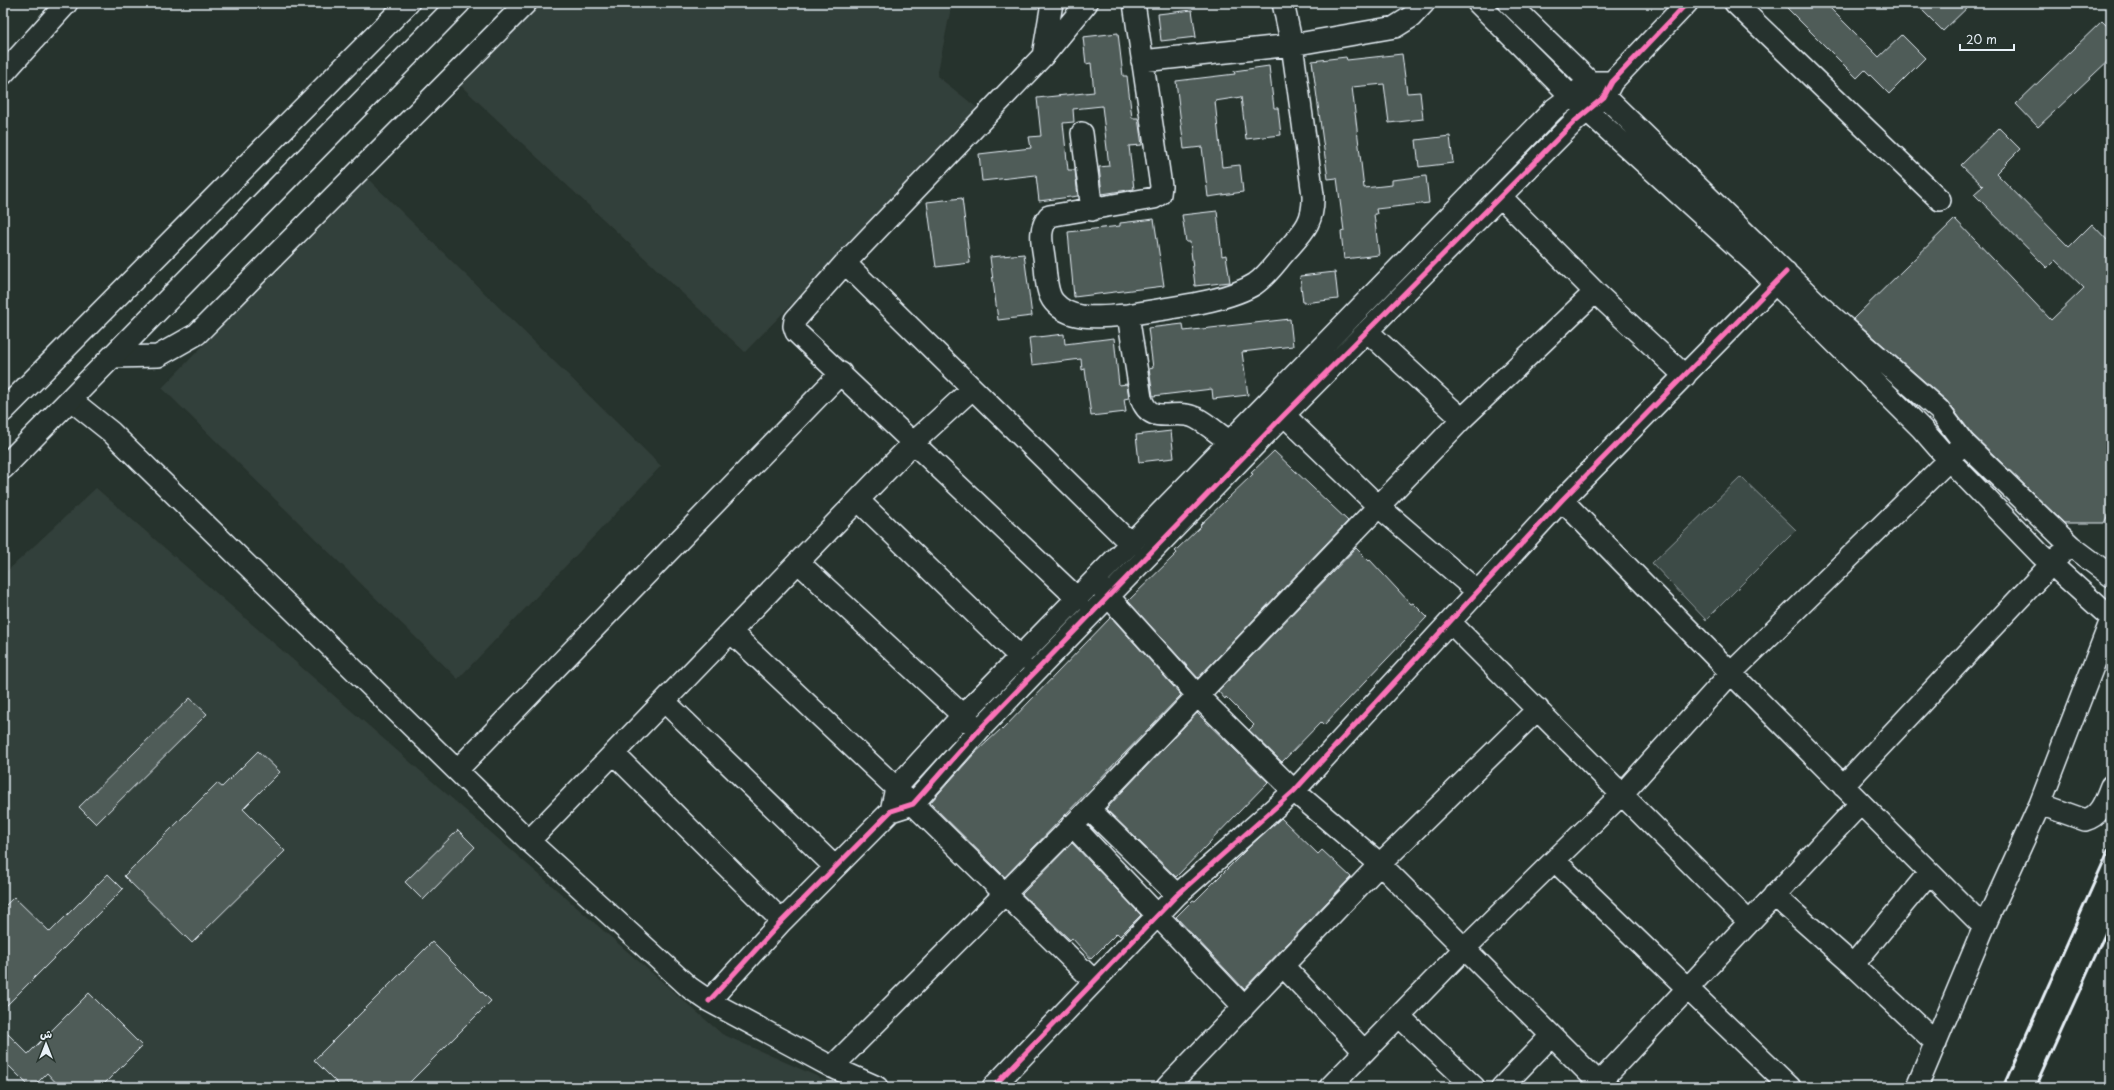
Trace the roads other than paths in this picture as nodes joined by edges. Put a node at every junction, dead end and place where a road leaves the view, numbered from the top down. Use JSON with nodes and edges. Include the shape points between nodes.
{"nodes":[{"id":1,"x":67,"y":3,"type":"edge"},
{"id":2,"x":408,"y":3,"type":"edge"},
{"id":3,"x":459,"y":3,"type":"edge"},
{"id":4,"x":526,"y":3,"type":"edge"},
{"id":5,"x":1052,"y":3,"type":"edge"},
{"id":6,"x":1087,"y":3,"type":"edge"},
{"id":7,"x":1134,"y":3,"type":"edge"},
{"id":8,"x":1283,"y":3,"type":"edge"},
{"id":9,"x":1424,"y":3,"type":"edge"},
{"id":10,"x":1478,"y":3,"type":"edge"},
{"id":11,"x":1509,"y":3,"type":"edge"},
{"id":12,"x":1687,"y":3,"type":"edge"},
{"id":13,"x":1735,"y":3,"type":"edge"},
{"id":14,"x":1292,"y":45,"type":"junction"},
{"id":15,"x":1043,"y":56,"type":"junction"},
{"id":16,"x":1142,"y":61,"type":"junction"},
{"id":17,"x":3,"y":74,"type":"edge"},
{"id":18,"x":1590,"y":82,"type":"junction"},
{"id":19,"x":1608,"y":89,"type":"junction"},
{"id":20,"x":1571,"y":96,"type":"junction"},
{"id":21,"x":1588,"y":111,"type":"junction"},
{"id":22,"x":1082,"y":133,"type":"dead end"},
{"id":23,"x":1501,"y":197,"type":"junction"},
{"id":24,"x":1940,"y":200,"type":"dead end"},
{"id":25,"x":1092,"y":210,"type":"junction"},
{"id":26,"x":845,"y":264,"type":"junction"},
{"id":27,"x":1781,"y":278,"type":"junction"},
{"id":28,"x":1595,"y":292,"type":"junction"},
{"id":29,"x":1128,"y":315,"type":"junction"},
{"id":30,"x":1367,"y":331,"type":"junction"},
{"id":31,"x":113,"y":357,"type":"junction"},
{"id":32,"x":842,"y":373,"type":"junction"},
{"id":33,"x":1685,"y":376,"type":"junction"},
{"id":34,"x":972,"y":389,"type":"junction"},
{"id":35,"x":71,"y":400,"type":"junction"},
{"id":36,"x":3,"y":411,"type":"edge"},
{"id":37,"x":1284,"y":415,"type":"junction"},
{"id":38,"x":1462,"y":419,"type":"junction"},
{"id":39,"x":1229,"y":441,"type":"junction"},
{"id":40,"x":914,"y":442,"type":"junction"},
{"id":41,"x":1963,"y":442,"type":"junction"},
{"id":42,"x":1949,"y":460,"type":"junction"},
{"id":43,"x":3,"y":468,"type":"edge"},
{"id":44,"x":1562,"y":500,"type":"junction"},
{"id":45,"x":859,"y":501,"type":"junction"},
{"id":46,"x":1378,"y":506,"type":"junction"},
{"id":47,"x":1131,"y":544,"type":"junction"},
{"id":48,"x":2071,"y":546,"type":"junction"},
{"id":49,"x":798,"y":562,"type":"junction"},
{"id":50,"x":2050,"y":564,"type":"junction"},
{"id":51,"x":2111,"y":576,"type":"edge"},
{"id":52,"x":1102,"y":589,"type":"junction"},
{"id":53,"x":1478,"y":592,"type":"junction"},
{"id":54,"x":1078,"y":599,"type":"junction"},
{"id":55,"x":2111,"y":619,"type":"edge"},
{"id":56,"x":1451,"y":622,"type":"junction"},
{"id":57,"x":731,"y":632,"type":"junction"},
{"id":58,"x":1021,"y":658,"type":"junction"},
{"id":59,"x":1731,"y":673,"type":"junction"},
{"id":60,"x":1198,"y":696,"type":"junction"},
{"id":61,"x":664,"y":701,"type":"junction"},
{"id":62,"x":1538,"y":709,"type":"junction"},
{"id":63,"x":962,"y":716,"type":"junction"},
{"id":64,"x":979,"y":730,"type":"junction"},
{"id":65,"x":614,"y":754,"type":"junction"},
{"id":66,"x":458,"y":769,"type":"junction"},
{"id":67,"x":1843,"y":786,"type":"junction"},
{"id":68,"x":2111,"y":786,"type":"edge"},
{"id":69,"x":896,"y":788,"type":"junction"},
{"id":70,"x":1294,"y":791,"type":"junction"},
{"id":71,"x":1622,"y":794,"type":"junction"},
{"id":72,"x":914,"y":804,"type":"junction"},
{"id":73,"x":1860,"y":804,"type":"junction"},
{"id":74,"x":2040,"y":804,"type":"junction"},
{"id":75,"x":1089,"y":809,"type":"junction"},
{"id":76,"x":891,"y":811,"type":"junction"},
{"id":77,"x":1072,"y":825,"type":"junction"},
{"id":78,"x":529,"y":841,"type":"junction"},
{"id":79,"x":1555,"y":861,"type":"junction"},
{"id":80,"x":1380,"y":864,"type":"junction"},
{"id":81,"x":834,"y":867,"type":"junction"},
{"id":82,"x":1930,"y":872,"type":"junction"},
{"id":83,"x":1004,"y":893,"type":"junction"},
{"id":84,"x":1177,"y":894,"type":"junction"},
{"id":85,"x":1774,"y":895,"type":"junction"},
{"id":86,"x":1158,"y":914,"type":"junction"},
{"id":87,"x":782,"y":921,"type":"junction"},
{"id":88,"x":1749,"y":922,"type":"junction"},
{"id":89,"x":1984,"y":927,"type":"junction"},
{"id":90,"x":1464,"y":949,"type":"junction"},
{"id":91,"x":1853,"y":965,"type":"junction"},
{"id":92,"x":1283,"y":966,"type":"junction"},
{"id":93,"x":1094,"y":981,"type":"junction"},
{"id":94,"x":1689,"y":989,"type":"junction"},
{"id":95,"x":709,"y":1001,"type":"junction"},
{"id":96,"x":1244,"y":1007,"type":"junction"},
{"id":97,"x":1399,"y":1016,"type":"junction"},
{"id":98,"x":1552,"y":1036,"type":"junction"},
{"id":99,"x":1936,"y":1043,"type":"junction"},
{"id":100,"x":1364,"y":1051,"type":"junction"},
{"id":101,"x":832,"y":1067,"type":"junction"},
{"id":102,"x":1601,"y":1085,"type":"edge"},
{"id":103,"x":877,"y":1087,"type":"edge"},
{"id":104,"x":993,"y":1087,"type":"edge"},
{"id":105,"x":1167,"y":1087,"type":"edge"},
{"id":106,"x":1330,"y":1087,"type":"edge"},
{"id":107,"x":1474,"y":1087,"type":"edge"},
{"id":108,"x":1502,"y":1087,"type":"edge"},
{"id":109,"x":1790,"y":1087,"type":"edge"},
{"id":110,"x":1917,"y":1087,"type":"edge"}],
"edges":[{"from":1,"to":17,"type":"street"},
{"from":2,"to":36,"type":"main road"},
{"from":3,"to":31,"type":"main road"},
{"from":4,"to":31,"type":"street","via":[[197,334],[158,356]]},
{"from":5,"to":15,"type":"street"},
{"from":6,"to":15,"type":"street"},
{"from":7,"to":16,"type":"street"},
{"from":8,"to":14,"type":"street"},
{"from":9,"to":14,"type":"street","via":[[1411,17],[1395,27]]},
{"from":10,"to":20,"type":"street"},
{"from":11,"to":18,"type":"street"},
{"from":12,"to":19,"type":"street"},
{"from":13,"to":24,"type":"street"},
{"from":14,"to":16,"type":"street"},
{"from":14,"to":29,"type":"street","via":[[1313,195],[1312,214],[1303,232],[1256,283],[1242,291],[1219,298]]},
{"from":15,"to":26,"type":"street"},
{"from":16,"to":25,"type":"street","via":[[1161,186],[1160,194],[1154,198]]},
{"from":18,"to":19,"type":"street"},
{"from":18,"to":20,"type":"street"},
{"from":19,"to":21,"type":"street"},
{"from":19,"to":27,"type":"street"},
{"from":20,"to":21,"type":"street"},
{"from":20,"to":39,"type":"street","via":[[1554,109]]},
{"from":21,"to":23,"type":"street","via":[[1575,121]]},
{"from":21,"to":27,"type":"street"},
{"from":22,"to":25,"type":"street"},
{"from":23,"to":28,"type":"street"},
{"from":23,"to":30,"type":"street"},
{"from":25,"to":29,"type":"street","via":[[1049,216],[1043,223],[1040,234],[1049,290],[1054,302],[1082,317]]},
{"from":26,"to":32,"type":"street","via":[[795,320],[794,326],[796,332]]},
{"from":26,"to":34,"type":"street"},
{"from":27,"to":33,"type":"street"},
{"from":27,"to":41,"type":"street","via":[[1820,305],[1939,410]]},
{"from":27,"to":42,"type":"street"},
{"from":28,"to":33,"type":"street"},
{"from":28,"to":38,"type":"street"},
{"from":29,"to":39,"type":"street","via":[[1144,409],[1151,413],[1188,415],[1197,418]]},
{"from":30,"to":37,"type":"street"},
{"from":30,"to":38,"type":"street"},
{"from":31,"to":35,"type":"main road"},
{"from":32,"to":40,"type":"street"},
{"from":32,"to":66,"type":"street"},
{"from":33,"to":44,"type":"street"},
{"from":34,"to":40,"type":"street"},
{"from":34,"to":47,"type":"street"},
{"from":35,"to":43,"type":"main road"},
{"from":35,"to":66,"type":"street","via":[[111,432]]},
{"from":37,"to":46,"type":"street"},
{"from":37,"to":52,"type":"street"},
{"from":38,"to":46,"type":"street"},
{"from":39,"to":47,"type":"street"},
{"from":40,"to":45,"type":"street"},
{"from":40,"to":54,"type":"street"},
{"from":41,"to":42,"type":"street"},
{"from":41,"to":48,"type":"street"},
{"from":42,"to":50,"type":"street"},
{"from":42,"to":59,"type":"street"},
{"from":44,"to":53,"type":"street"},
{"from":44,"to":59,"type":"street"},
{"from":45,"to":49,"type":"street"},
{"from":45,"to":58,"type":"street"},
{"from":46,"to":53,"type":"street"},
{"from":46,"to":60,"type":"street"},
{"from":47,"to":52,"type":"street"},
{"from":48,"to":50,"type":"street"},
{"from":48,"to":51,"type":"street"},
{"from":49,"to":57,"type":"street"},
{"from":49,"to":63,"type":"street"},
{"from":50,"to":55,"type":"street"},
{"from":50,"to":67,"type":"street"},
{"from":52,"to":54,"type":"street"},
{"from":52,"to":60,"type":"street"},
{"from":52,"to":64,"type":"street"},
{"from":53,"to":56,"type":"street"},
{"from":54,"to":58,"type":"street"},
{"from":55,"to":74,"type":"street"},
{"from":56,"to":62,"type":"street"},
{"from":56,"to":70,"type":"street"},
{"from":57,"to":61,"type":"street"},
{"from":57,"to":69,"type":"street"},
{"from":58,"to":63,"type":"street"},
{"from":59,"to":67,"type":"street"},
{"from":59,"to":71,"type":"street"},
{"from":60,"to":70,"type":"street"},
{"from":60,"to":75,"type":"street"},
{"from":61,"to":65,"type":"street"},
{"from":61,"to":81,"type":"street"},
{"from":62,"to":71,"type":"street"},
{"from":62,"to":80,"type":"street"},
{"from":63,"to":64,"type":"street"},
{"from":63,"to":69,"type":"street"},
{"from":64,"to":72,"type":"street"},
{"from":65,"to":78,"type":"street"},
{"from":65,"to":87,"type":"street"},
{"from":66,"to":78,"type":"street"},
{"from":67,"to":73,"type":"street"},
{"from":68,"to":74,"type":"street","via":[[2100,810],[2085,820]]},
{"from":69,"to":72,"type":"street"},
{"from":69,"to":76,"type":"street"},
{"from":70,"to":80,"type":"street"},
{"from":70,"to":84,"type":"street"},
{"from":71,"to":79,"type":"street"},
{"from":71,"to":88,"type":"street"},
{"from":72,"to":76,"type":"street"},
{"from":72,"to":83,"type":"street"},
{"from":73,"to":82,"type":"street"},
{"from":73,"to":85,"type":"street"},
{"from":74,"to":89,"type":"street"},
{"from":75,"to":77,"type":"street"},
{"from":75,"to":84,"type":"street"},
{"from":76,"to":81,"type":"street"},
{"from":77,"to":83,"type":"street"},
{"from":77,"to":86,"type":"street"},
{"from":78,"to":95,"type":"street","via":[[690,988]]},
{"from":79,"to":90,"type":"street"},
{"from":79,"to":94,"type":"street"},
{"from":80,"to":90,"type":"street"},
{"from":80,"to":92,"type":"street"},
{"from":81,"to":87,"type":"street"},
{"from":82,"to":89,"type":"street"},
{"from":82,"to":91,"type":"street"},
{"from":83,"to":93,"type":"street"},
{"from":83,"to":101,"type":"street"},
{"from":84,"to":86,"type":"street"},
{"from":85,"to":88,"type":"street"},
{"from":85,"to":91,"type":"street"},
{"from":86,"to":93,"type":"street"},
{"from":86,"to":96,"type":"street"},
{"from":87,"to":95,"type":"street"},
{"from":88,"to":94,"type":"street"},
{"from":89,"to":99,"type":"street"},
{"from":90,"to":97,"type":"street"},
{"from":90,"to":98,"type":"street"},
{"from":91,"to":99,"type":"street"},
{"from":92,"to":96,"type":"street"},
{"from":92,"to":100,"type":"street"},
{"from":93,"to":104,"type":"street"},
{"from":94,"to":102,"type":"street"},
{"from":94,"to":109,"type":"street"},
{"from":95,"to":101,"type":"street"},
{"from":96,"to":105,"type":"street"},
{"from":97,"to":100,"type":"street"},
{"from":97,"to":107,"type":"street"},
{"from":98,"to":102,"type":"street"},
{"from":98,"to":108,"type":"street"},
{"from":99,"to":110,"type":"street"},
{"from":100,"to":106,"type":"street"},
{"from":101,"to":103,"type":"street"}]}
